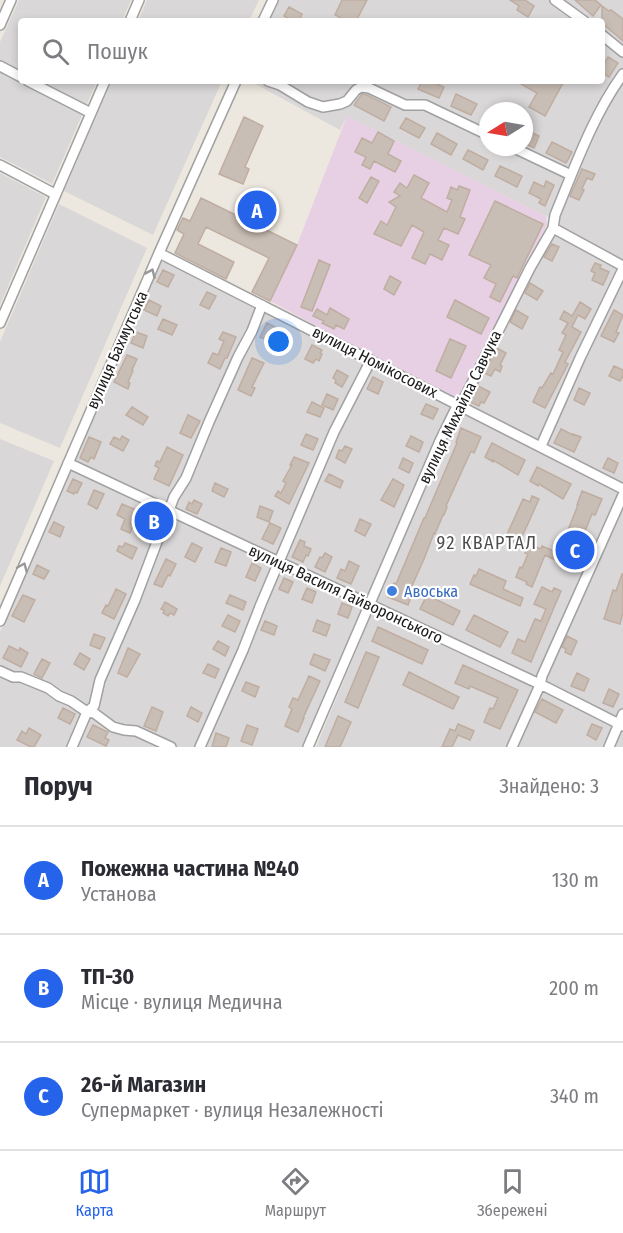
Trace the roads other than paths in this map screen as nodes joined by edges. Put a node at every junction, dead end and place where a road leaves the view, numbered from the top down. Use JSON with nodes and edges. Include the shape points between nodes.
{"nodes":[{"id":1,"x":11,"y":0,"type":"edge"},
{"id":2,"x":139,"y":0,"type":"edge"},
{"id":3,"x":273,"y":0,"type":"edge"},
{"id":4,"x":555,"y":0,"type":"edge"},
{"id":5,"x":131,"y":18,"type":"edge"},
{"id":6,"x":264,"y":18,"type":"edge"},
{"id":7,"x":580,"y":18,"type":"edge"},
{"id":8,"x":0,"y":25,"type":"edge"},
{"id":9,"x":605,"y":37,"type":"edge"},
{"id":10,"x":623,"y":52,"type":"edge"},
{"id":11,"x":0,"y":66,"type":"edge"},
{"id":12,"x":623,"y":74,"type":"edge"},
{"id":13,"x":18,"y":75,"type":"edge"},
{"id":14,"x":34,"y":84,"type":"edge"},
{"id":15,"x":104,"y":84,"type":"edge"},
{"id":16,"x":235,"y":84,"type":"edge"},
{"id":17,"x":277,"y":84,"type":"edge"},
{"id":18,"x":91,"y":113,"type":"junction"},
{"id":19,"x":479,"y":131,"type":"edge"},
{"id":20,"x":531,"y":156,"type":"edge"},
{"id":21,"x":0,"y":165,"type":"edge"},
{"id":22,"x":571,"y":175,"type":"junction"},
{"id":23,"x":55,"y":194,"type":"junction"},
{"id":24,"x":553,"y":228,"type":"junction"},
{"id":25,"x":159,"y":253,"type":"junction"},
{"id":26,"x":623,"y":268,"type":"edge"},
{"id":27,"x":262,"y":305,"type":"junction"},
{"id":28,"x":0,"y":323,"type":"edge"},
{"id":29,"x":371,"y":360,"type":"junction"},
{"id":30,"x":458,"y":404,"type":"junction"},
{"id":31,"x":541,"y":446,"type":"junction"},
{"id":32,"x":68,"y":463,"type":"junction"},
{"id":33,"x":623,"y":489,"type":"edge"},
{"id":34,"x":623,"y":495,"type":"edge"},
{"id":35,"x":169,"y":511,"type":"junction"},
{"id":36,"x":278,"y":562,"type":"junction"},
{"id":37,"x":370,"y":605,"type":"junction"},
{"id":38,"x":0,"y":621,"type":"edge"},
{"id":39,"x":0,"y":671,"type":"edge"},
{"id":40,"x":540,"y":685,"type":"junction"},
{"id":41,"x":87,"y":712,"type":"junction"},
{"id":42,"x":623,"y":714,"type":"edge"},
{"id":43,"x":621,"y":725,"type":"edge"},
{"id":44,"x":72,"y":747,"type":"edge"},
{"id":45,"x":171,"y":747,"type":"edge"},
{"id":46,"x":200,"y":747,"type":"edge"},
{"id":47,"x":308,"y":747,"type":"edge"},
{"id":48,"x":512,"y":747,"type":"edge"},
{"id":49,"x":609,"y":747,"type":"edge"}],
"edges":[{"from":1,"to":8,"type":"street"},
{"from":2,"to":5,"type":"street"},
{"from":3,"to":6,"type":"street"},
{"from":4,"to":7,"type":"street"},
{"from":9,"to":10,"type":"street"},
{"from":11,"to":13,"type":"street"},
{"from":12,"to":22,"type":"street","name":"вулиця Михайла Савчука","via":[[594,120]]},
{"from":14,"to":18,"type":"street"},
{"from":15,"to":18,"type":"street"},
{"from":16,"to":25,"type":"street","name":"вулиця Бахмутська"},
{"from":17,"to":19,"type":"street","via":[[323,106],[340,104],[361,87],[369,88],[405,105],[425,105]]},
{"from":18,"to":23,"type":"street"},
{"from":20,"to":22,"type":"street"},
{"from":21,"to":23,"type":"street"},
{"from":22,"to":24,"type":"street","name":"вулиця Михайла Савчука"},
{"from":23,"to":28,"type":"street"},
{"from":24,"to":26,"type":"street"},
{"from":24,"to":30,"type":"street","name":"вулиця Михайла Савчука"},
{"from":25,"to":27,"type":"street","name":"вулиця Номікосових"},
{"from":32,"to":25,"type":"street","name":"вулиця Бахмутська","one_way":true},
{"from":26,"to":31,"type":"street"},
{"from":27,"to":29,"type":"street","name":"вулиця Номікосових"},
{"from":27,"to":35,"type":"street"},
{"from":29,"to":30,"type":"street","name":"вулиця Номікосових"},
{"from":29,"to":36,"type":"street","via":[[334,432]]},
{"from":30,"to":31,"type":"street","name":"вулиця Номікосових"},
{"from":30,"to":37,"type":"street","name":"вулиця Михайла Савчука"},
{"from":31,"to":33,"type":"street","name":"вулиця Номікосових"},
{"from":32,"to":35,"type":"street","name":"вулиця Василя Гайворонського"},
{"from":38,"to":32,"type":"street","name":"вулиця Бахмутська","one_way":true},
{"from":34,"to":40,"type":"street"},
{"from":35,"to":36,"type":"street","name":"вулиця Василя Гайворонського"},
{"from":35,"to":41,"type":"street","via":[[100,680],[94,706]]},
{"from":36,"to":37,"type":"street","name":"вулиця Василя Гайворонського"},
{"from":36,"to":46,"type":"street"},
{"from":37,"to":40,"type":"street","name":"вулиця Василя Гайворонського"},
{"from":37,"to":47,"type":"street","name":"вулиця Михайла Савчука"},
{"from":39,"to":41,"type":"street","via":[[41,685]]},
{"from":40,"to":43,"type":"street","name":"вулиця Василя Гайворонського"},
{"from":40,"to":48,"type":"street"},
{"from":41,"to":44,"type":"street"},
{"from":41,"to":45,"type":"street","via":[[113,727],[136,731]]},
{"from":42,"to":43,"type":"street"},
{"from":43,"to":49,"type":"street"}]}
